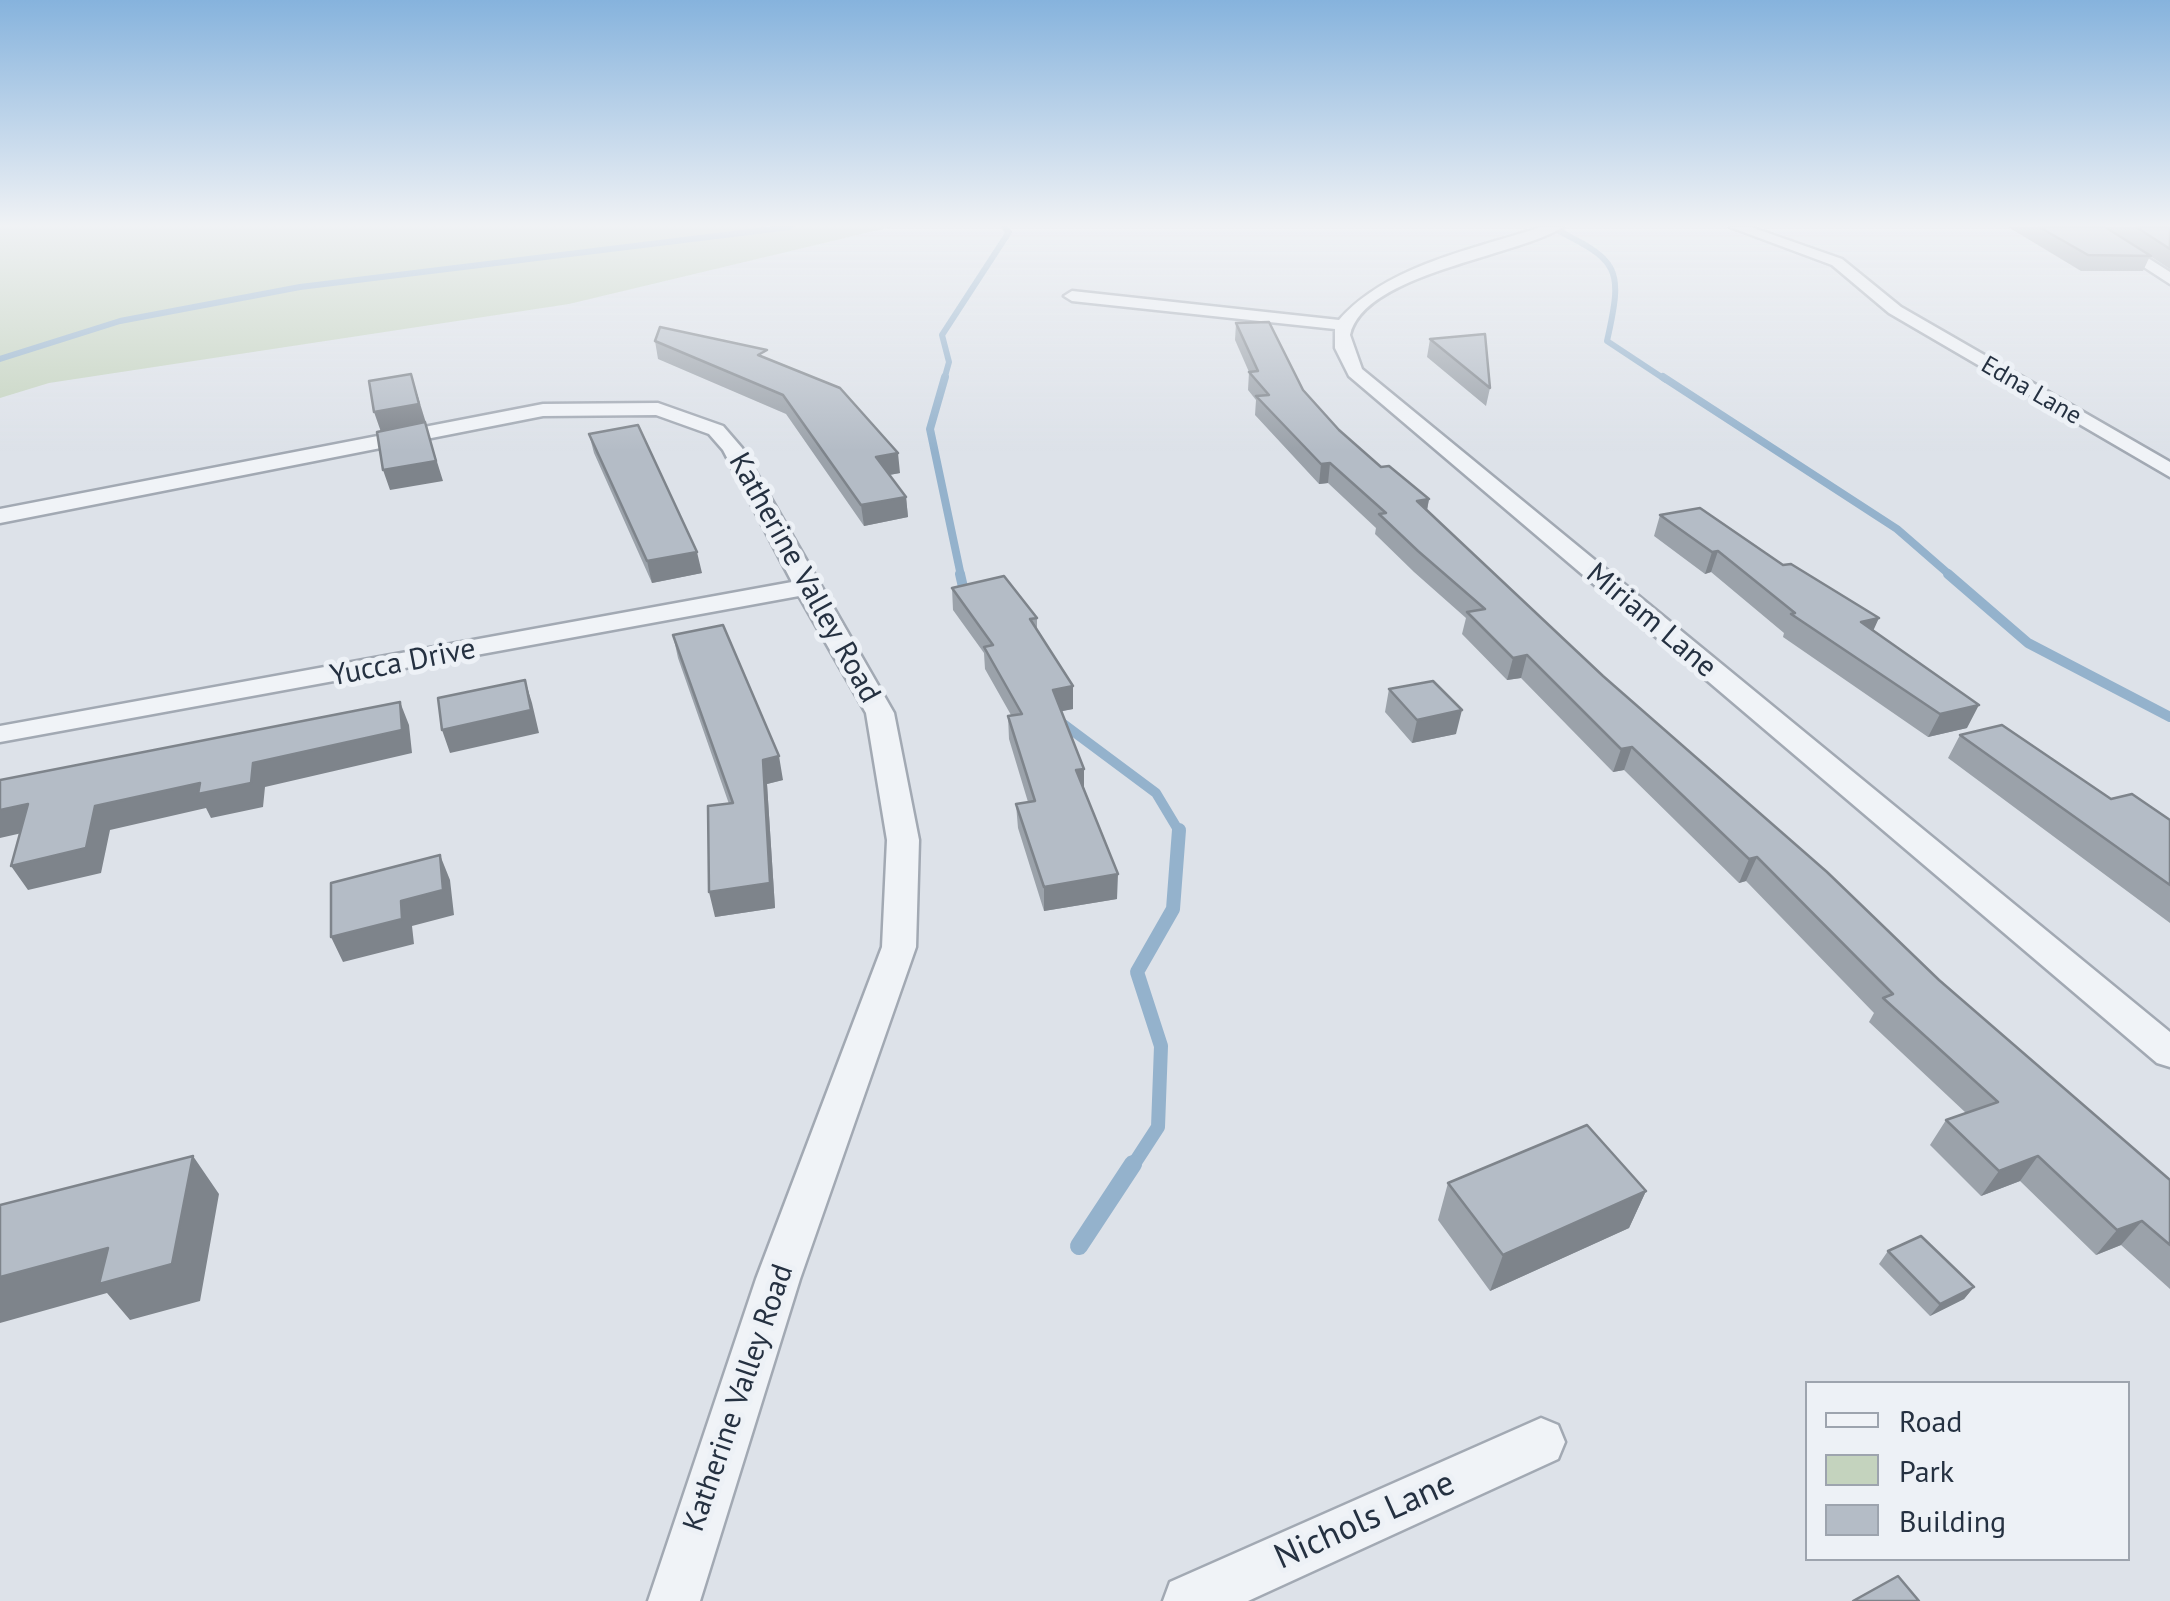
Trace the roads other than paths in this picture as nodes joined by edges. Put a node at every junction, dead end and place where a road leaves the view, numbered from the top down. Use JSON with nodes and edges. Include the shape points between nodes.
{"nodes":[{"id":1,"x":1128,"y":302,"type":"edge"},
{"id":2,"x":1366,"y":302,"type":"edge"},
{"id":3,"x":1884,"y":302,"type":"edge"},
{"id":4,"x":1344,"y":324,"type":"junction"},
{"id":5,"x":2170,"y":471,"type":"edge"},
{"id":6,"x":0,"y":516,"type":"edge"},
{"id":7,"x":806,"y":587,"type":"junction"},
{"id":8,"x":0,"y":734,"type":"edge"},
{"id":9,"x":2170,"y":1054,"type":"edge"},
{"id":10,"x":1541,"y":1442,"type":"dead end"},
{"id":11,"x":674,"y":1601,"type":"edge"},
{"id":12,"x":1190,"y":1601,"type":"edge"}],
"edges":[{"from":1,"to":4,"type":"street"},
{"from":2,"to":4,"type":"street"},
{"from":3,"to":5,"type":"street","name":"Edna Lane"},
{"from":4,"to":9,"type":"street","name":"Miriam Lane","via":[[1341,347],[1356,372]]},
{"from":6,"to":7,"type":"street","name":"Katherine Valley Road","via":[[543,410],[658,409],[716,430],[732,448]]},
{"from":7,"to":8,"type":"street","name":"Yucca Drive"},
{"from":7,"to":11,"type":"street","name":"Katherine Valley Road","via":[[880,713],[903,840],[899,947],[778,1279]]},
{"from":10,"to":12,"type":"street","name":"Nichols Lane"}]}
